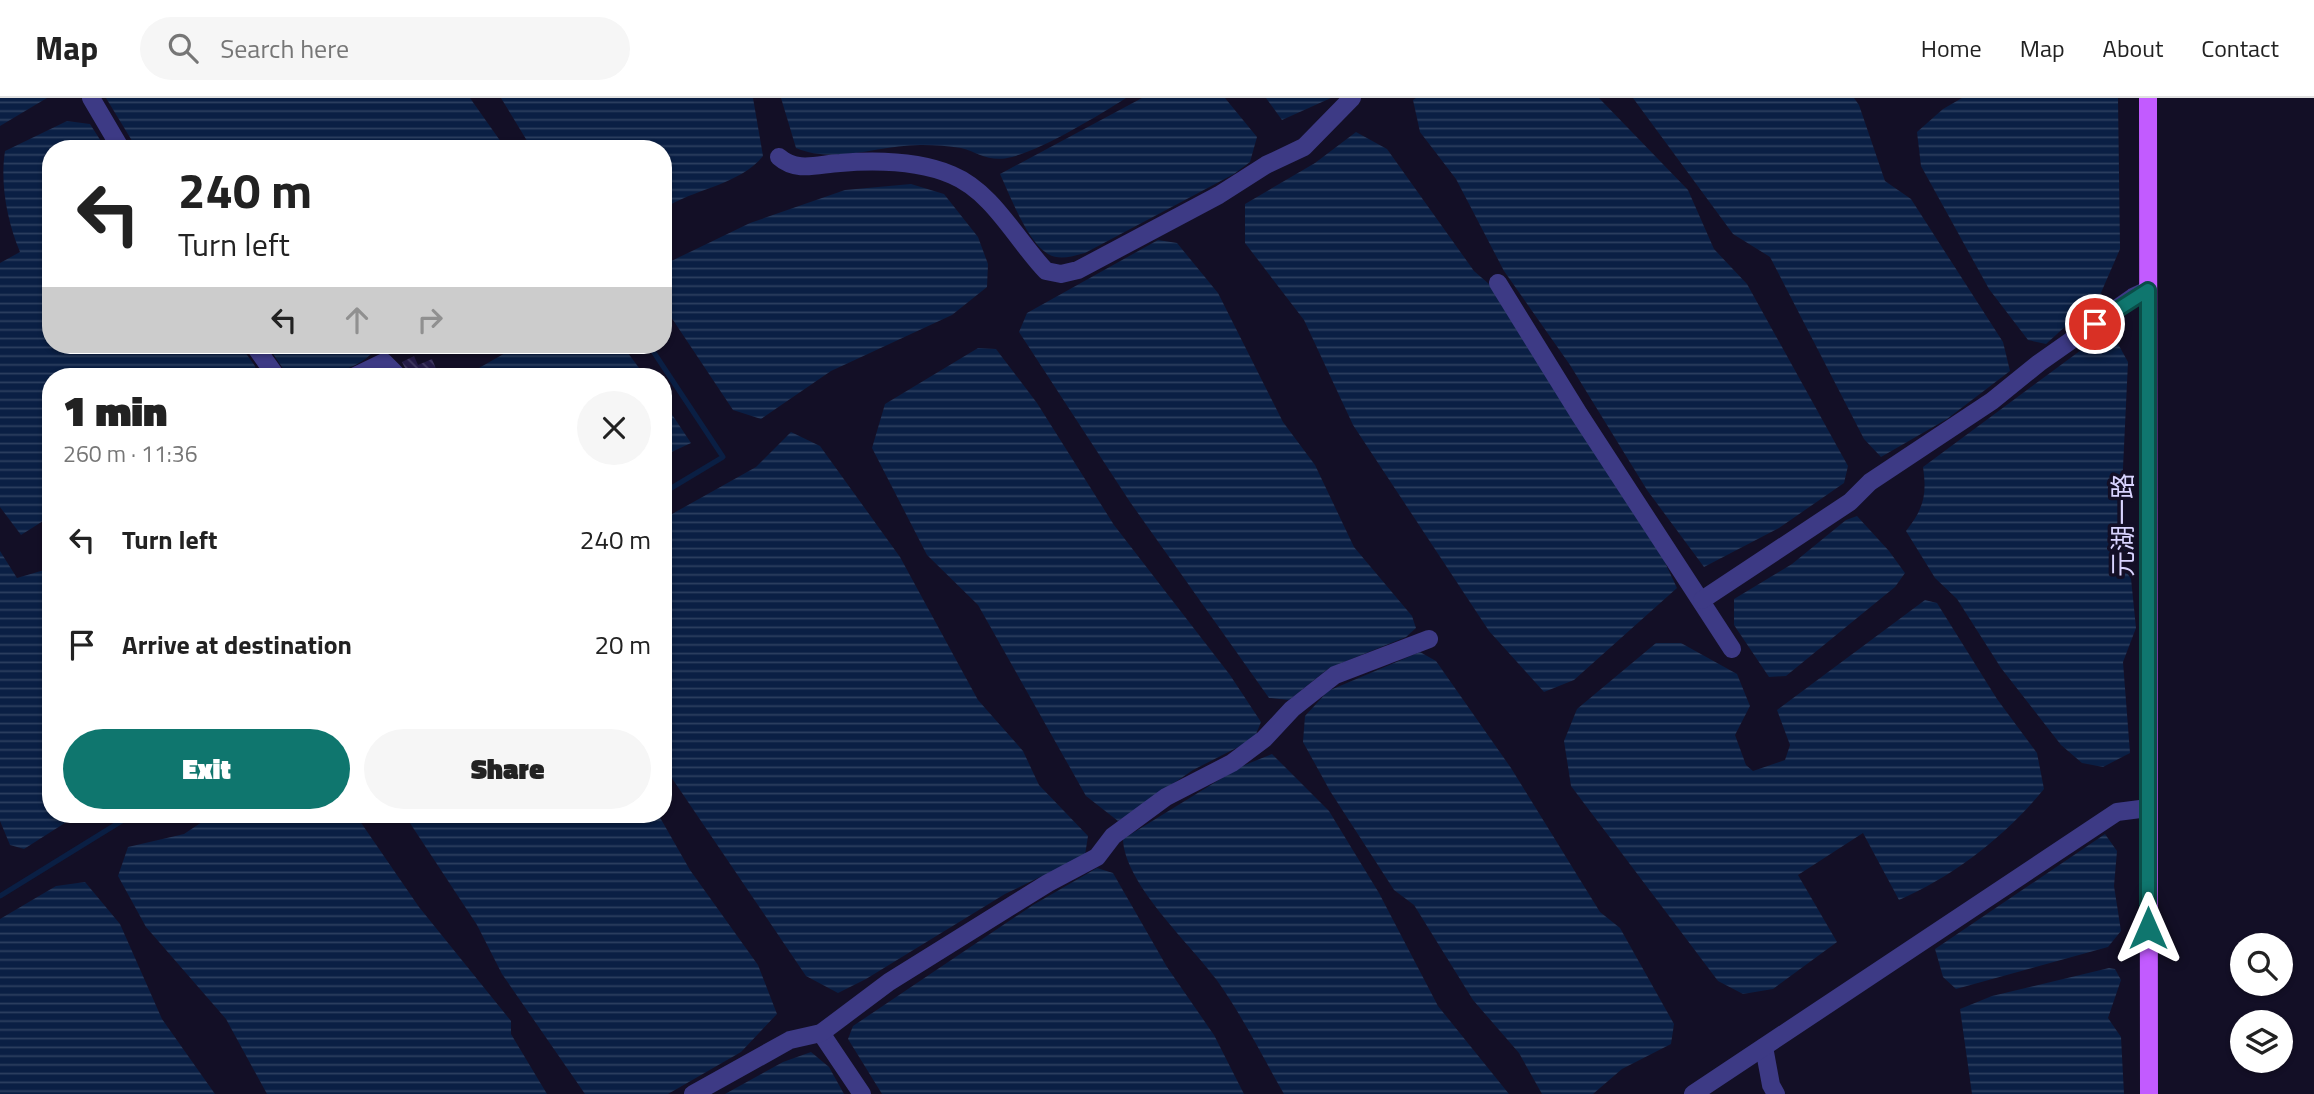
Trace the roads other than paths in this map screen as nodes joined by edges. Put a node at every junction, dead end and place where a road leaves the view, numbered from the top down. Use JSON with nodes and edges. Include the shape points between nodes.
{"nodes":[{"id":1,"x":90,"y":98,"type":"edge"},
{"id":2,"x":1352,"y":98,"type":"edge"},
{"id":3,"x":2148,"y":98,"type":"edge"},
{"id":4,"x":116,"y":140,"type":"edge"},
{"id":5,"x":779,"y":157,"type":"dead end"},
{"id":6,"x":1498,"y":283,"type":"dead end"},
{"id":7,"x":2148,"y":290,"type":"junction"},
{"id":8,"x":372,"y":368,"type":"edge"},
{"id":9,"x":390,"y":368,"type":"edge"},
{"id":10,"x":1702,"y":600,"type":"junction"},
{"id":11,"x":1429,"y":639,"type":"dead end"},
{"id":12,"x":1732,"y":649,"type":"dead end"},
{"id":13,"x":2148,"y":808,"type":"junction"},
{"id":14,"x":821,"y":1033,"type":"junction"},
{"id":15,"x":1764,"y":1047,"type":"junction"},
{"id":16,"x":693,"y":1094,"type":"edge"},
{"id":17,"x":862,"y":1094,"type":"edge"},
{"id":18,"x":1693,"y":1094,"type":"edge"},
{"id":19,"x":1776,"y":1094,"type":"edge"},
{"id":20,"x":2149,"y":1094,"type":"edge"}],
"edges":[{"from":1,"to":4,"type":"lane"},
{"from":2,"to":5,"type":"lane","via":[[1304,147],[1118,250],[1061,274],[1046,271],[999,214],[955,176],[898,164],[804,167],[787,164]]},
{"from":3,"to":7,"type":"main road","name":"元湖一路"},
{"from":6,"to":10,"type":"lane"},
{"from":7,"to":10,"type":"lane","via":[[1870,482],[1839,510]]},
{"from":7,"to":13,"type":"main road","name":"元湖一路"},
{"from":8,"to":9,"type":"lane","via":[[384,362]]},
{"from":10,"to":12,"type":"lane"},
{"from":11,"to":14,"type":"lane","via":[[1335,674],[1232,763],[1167,797],[1113,835],[1097,857],[889,982]]},
{"from":13,"to":15,"type":"lane","via":[[2118,812]]},
{"from":13,"to":20,"type":"main road","name":"元湖一路"},
{"from":14,"to":16,"type":"lane","via":[[790,1040]]},
{"from":14,"to":17,"type":"lane"},
{"from":15,"to":18,"type":"lane"},
{"from":15,"to":19,"type":"lane"}]}
